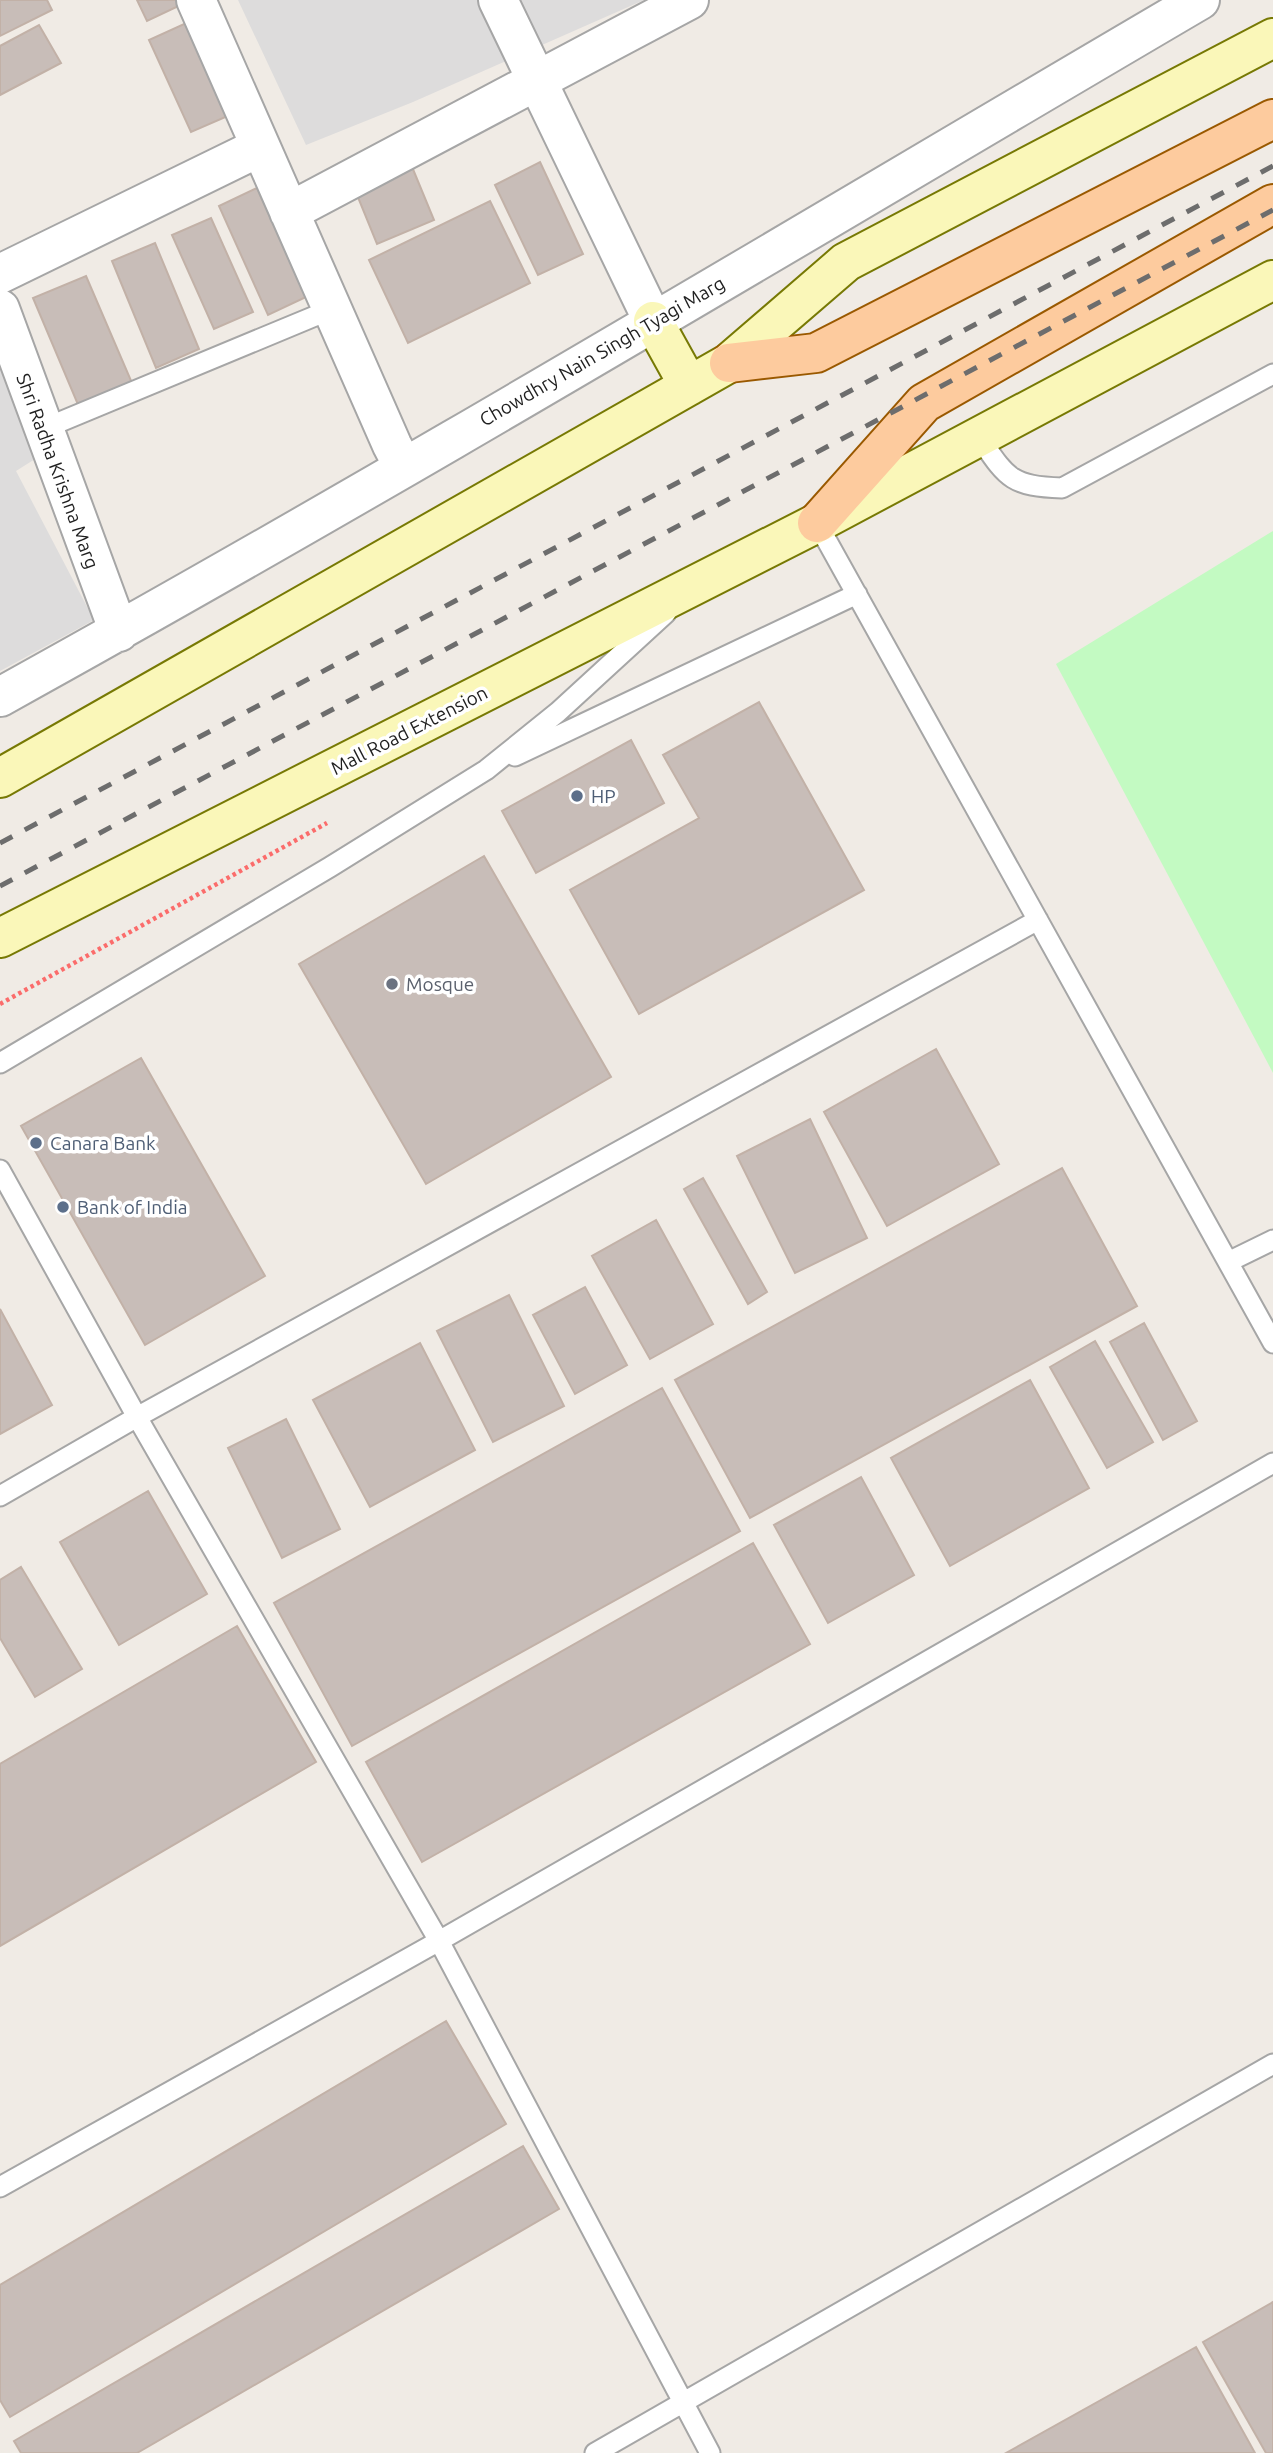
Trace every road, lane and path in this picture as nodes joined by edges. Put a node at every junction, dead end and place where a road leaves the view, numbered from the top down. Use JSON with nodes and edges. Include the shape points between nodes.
{"nodes":[{"id":1,"x":196,"y":0,"type":"edge"},
{"id":2,"x":498,"y":0,"type":"edge"},
{"id":3,"x":689,"y":0,"type":"edge"},
{"id":4,"x":1200,"y":0,"type":"edge"},
{"id":5,"x":1273,"y":38,"type":"edge"},
{"id":6,"x":537,"y":79,"type":"junction"},
{"id":7,"x":1273,"y":118,"type":"edge"},
{"id":8,"x":260,"y":147,"type":"junction"},
{"id":9,"x":1273,"y":204,"type":"edge"},
{"id":10,"x":289,"y":212,"type":"junction"},
{"id":11,"x":0,"y":274,"type":"edge"},
{"id":12,"x":1273,"y":280,"type":"edge"},
{"id":13,"x":0,"y":309,"type":"edge"},
{"id":14,"x":332,"y":309,"type":"junction"},
{"id":15,"x":653,"y":321,"type":"junction"},
{"id":16,"x":729,"y":363,"type":"junction"},
{"id":17,"x":1273,"y":374,"type":"edge"},
{"id":18,"x":689,"y":386,"type":"junction"},
{"id":19,"x":43,"y":429,"type":"junction"},
{"id":20,"x":979,"y":437,"type":"junction"},
{"id":21,"x":404,"y":468,"type":"junction"},
{"id":22,"x":817,"y":523,"type":"junction"},
{"id":23,"x":698,"y":584,"type":"junction"},
{"id":24,"x":857,"y":594,"type":"junction"},
{"id":25,"x":119,"y":632,"type":"junction"},
{"id":26,"x":0,"y":697,"type":"edge"},
{"id":27,"x":486,"y":770,"type":"junction"},
{"id":28,"x":0,"y":778,"type":"edge"},
{"id":29,"x":1038,"y":920,"type":"junction"},
{"id":30,"x":0,"y":937,"type":"edge"},
{"id":31,"x":0,"y":1063,"type":"edge"},
{"id":32,"x":0,"y":1170,"type":"edge"},
{"id":33,"x":1273,"y":1240,"type":"edge"},
{"id":34,"x":1228,"y":1262,"type":"junction"},
{"id":35,"x":1273,"y":1343,"type":"edge"},
{"id":36,"x":136,"y":1417,"type":"junction"},
{"id":37,"x":1273,"y":1463,"type":"edge"},
{"id":38,"x":0,"y":1496,"type":"edge"},
{"id":39,"x":439,"y":1941,"type":"junction"},
{"id":40,"x":1273,"y":2064,"type":"edge"},
{"id":41,"x":0,"y":2187,"type":"edge"},
{"id":42,"x":683,"y":2404,"type":"junction"},
{"id":43,"x":595,"y":2453,"type":"edge"},
{"id":44,"x":710,"y":2453,"type":"edge"}],
"edges":[{"from":1,"to":8,"type":"street"},
{"from":2,"to":6,"type":"street"},
{"from":3,"to":6,"type":"street"},
{"from":4,"to":15,"type":"street","name":"Chowdhry Nain Singh Tyagi Marg"},
{"from":5,"to":16,"type":"main road","via":[[846,262]]},
{"from":6,"to":10,"type":"street"},
{"from":6,"to":15,"type":"street"},
{"from":7,"to":16,"type":"main road","via":[[816,353]]},
{"from":8,"to":10,"type":"street"},
{"from":8,"to":11,"type":"street"},
{"from":9,"to":22,"type":"main road","via":[[924,403]]},
{"from":10,"to":14,"type":"street"},
{"from":12,"to":20,"type":"main road","name":"Mall Road Extension"},
{"from":13,"to":19,"type":"street","name":"Shri Radha Krishna Marg"},
{"from":14,"to":19,"type":"lane"},
{"from":14,"to":21,"type":"street"},
{"from":15,"to":18,"type":"main road"},
{"from":15,"to":21,"type":"street","name":"Chowdhry Nain Singh Tyagi Marg"},
{"from":16,"to":18,"type":"main road"},
{"from":17,"to":20,"type":"lane","via":[[1062,488],[1031,487],[1003,473]]},
{"from":18,"to":28,"type":"main road"},
{"from":19,"to":25,"type":"street","name":"Shri Radha Krishna Marg"},
{"from":20,"to":22,"type":"main road","name":"Mall Road Extension"},
{"from":21,"to":25,"type":"street","name":"Chowdhry Nain Singh Tyagi Marg"},
{"from":22,"to":23,"type":"main road","name":"Mall Road Extension"},
{"from":22,"to":24,"type":"lane"},
{"from":23,"to":27,"type":"lane","via":[[558,712]]},
{"from":23,"to":30,"type":"main road","name":"Mall Road Extension"},
{"from":24,"to":27,"type":"lane"},
{"from":24,"to":29,"type":"lane"},
{"from":25,"to":26,"type":"street","name":"Chowdhry Nain Singh Tyagi Marg"},
{"from":27,"to":31,"type":"lane"},
{"from":29,"to":34,"type":"lane"},
{"from":29,"to":36,"type":"lane"},
{"from":32,"to":36,"type":"lane"},
{"from":33,"to":34,"type":"lane"},
{"from":34,"to":35,"type":"lane"},
{"from":36,"to":38,"type":"lane"},
{"from":36,"to":39,"type":"lane"},
{"from":37,"to":39,"type":"lane"},
{"from":39,"to":41,"type":"lane"},
{"from":39,"to":42,"type":"lane"},
{"from":40,"to":42,"type":"lane"},
{"from":42,"to":43,"type":"lane"},
{"from":42,"to":44,"type":"lane"}]}
